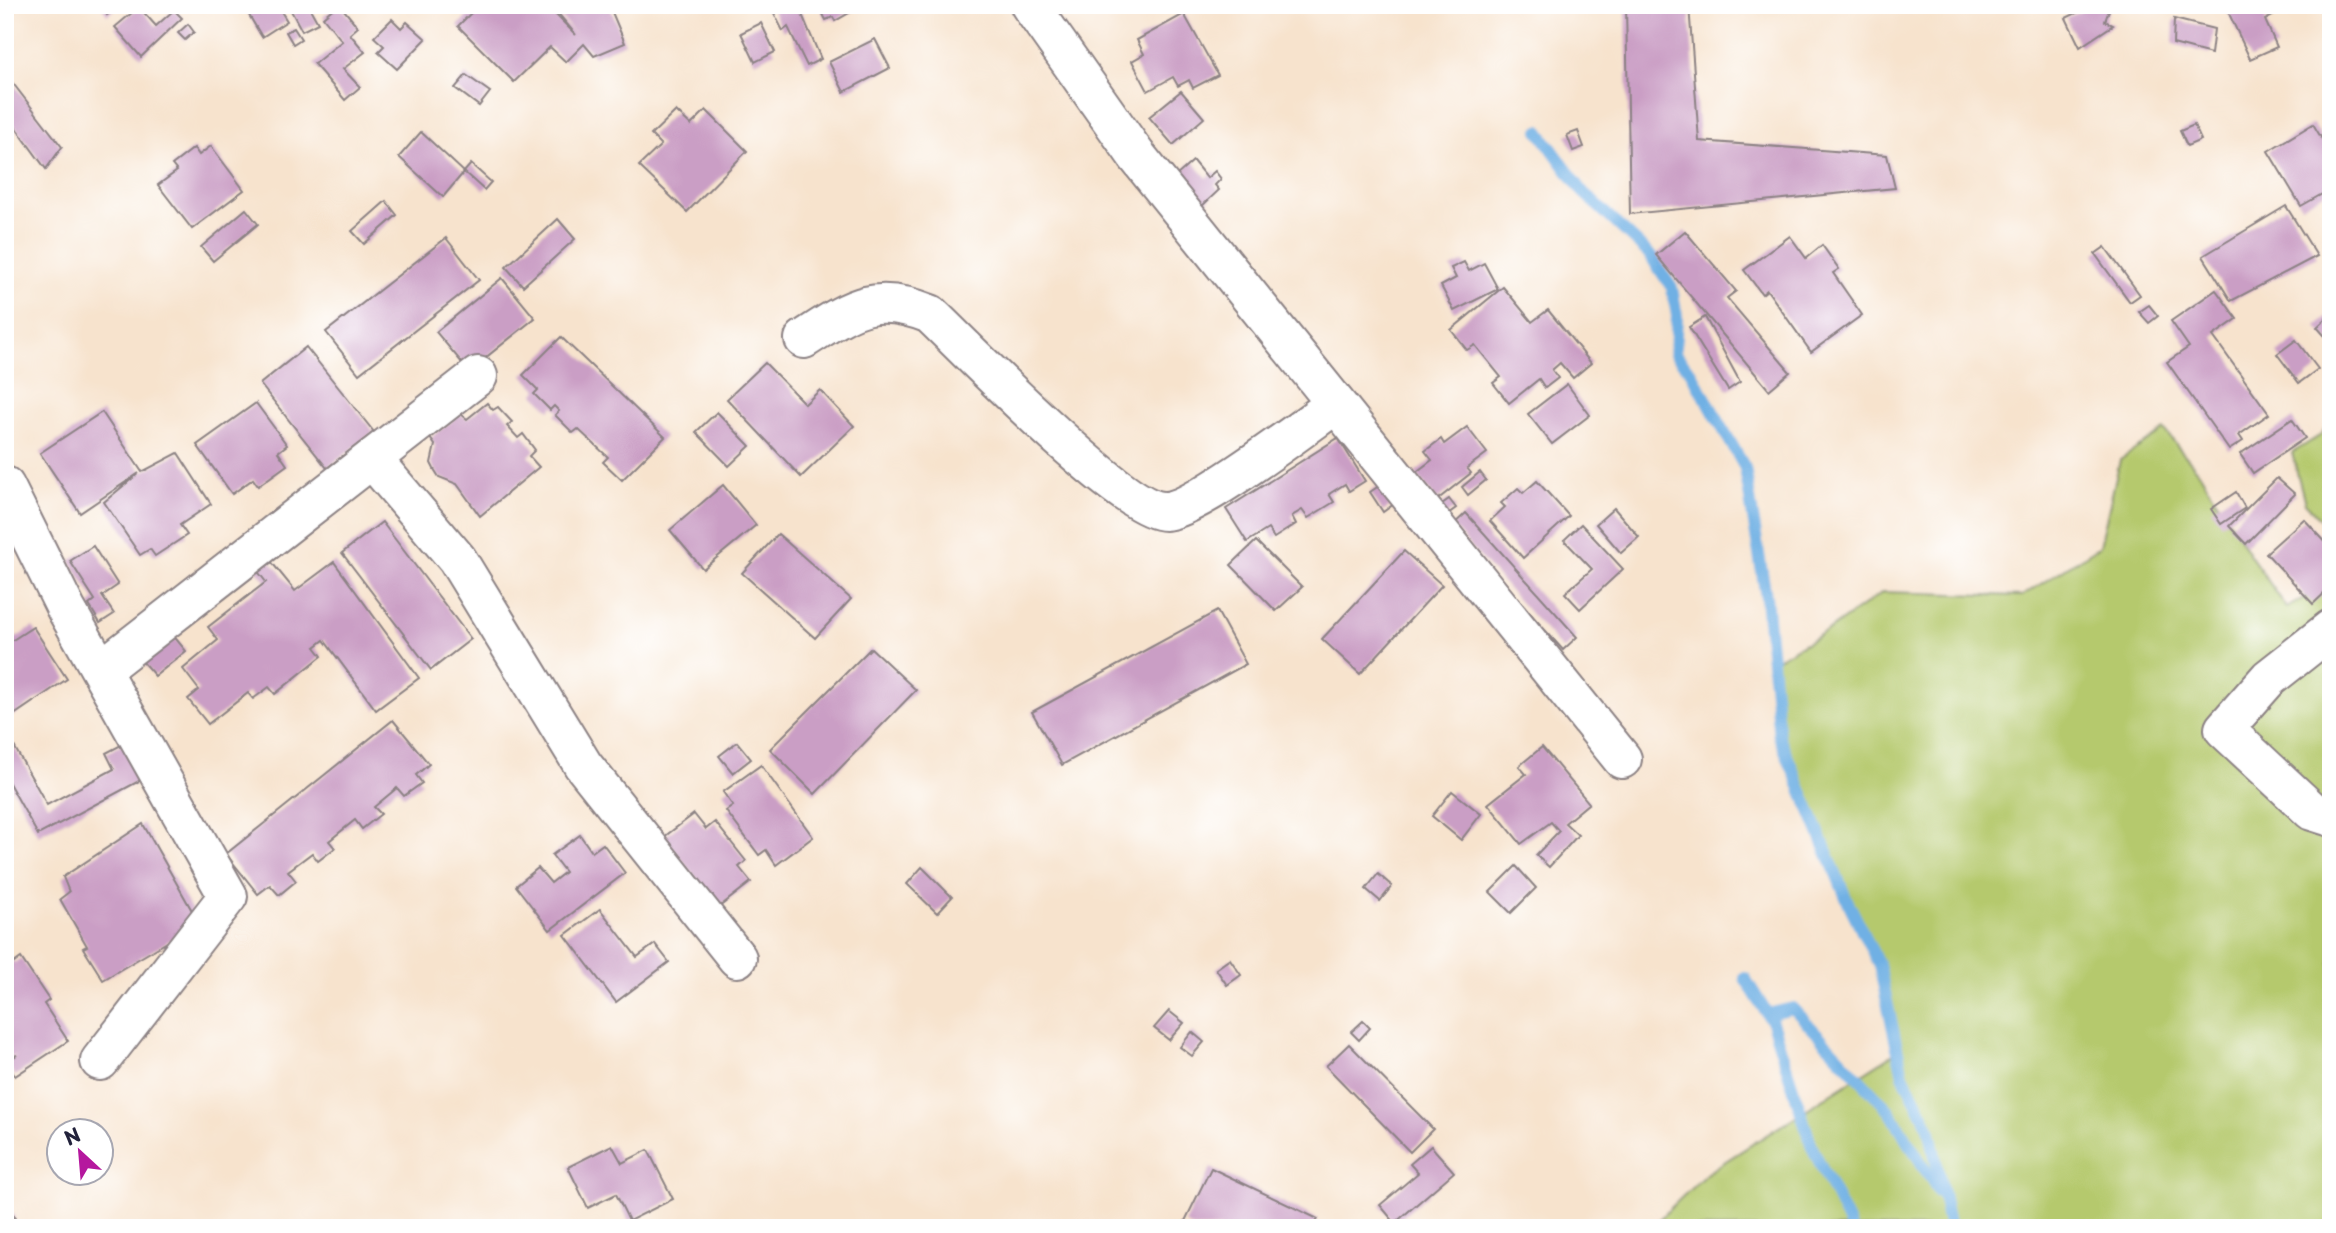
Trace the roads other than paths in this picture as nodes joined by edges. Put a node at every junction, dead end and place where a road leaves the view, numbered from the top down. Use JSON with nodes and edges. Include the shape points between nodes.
{"nodes":[{"id":1,"x":1030,"y":5,"type":"edge"},
{"id":2,"x":804,"y":340,"type":"dead end"},
{"id":3,"x":478,"y":376,"type":"dead end"},
{"id":4,"x":1336,"y":404,"type":"junction"},
{"id":5,"x":372,"y":459,"type":"junction"},
{"id":6,"x":5,"y":486,"type":"edge"},
{"id":7,"x":2331,"y":629,"type":"edge"},
{"id":8,"x":102,"y":669,"type":"junction"},
{"id":9,"x":1622,"y":760,"type":"dead end"},
{"id":10,"x":2331,"y":817,"type":"edge"},
{"id":11,"x":737,"y":958,"type":"dead end"},
{"id":12,"x":100,"y":1061,"type":"dead end"}],
"edges":[{"from":1,"to":4,"type":"street","via":[[1136,156]]},
{"from":2,"to":4,"type":"street","via":[[852,308],[905,304],[930,314],[1107,482],[1147,509],[1166,511],[1196,501]]},
{"from":3,"to":5,"type":"street"},
{"from":4,"to":9,"type":"street"},
{"from":5,"to":8,"type":"street"},
{"from":5,"to":11,"type":"street","via":[[457,559],[583,765]]},
{"from":6,"to":8,"type":"street","via":[[65,609]]},
{"from":7,"to":10,"type":"street","via":[[2269,678],[2224,729],[2312,811]]},
{"from":8,"to":12,"type":"street","via":[[228,896]]}]}
